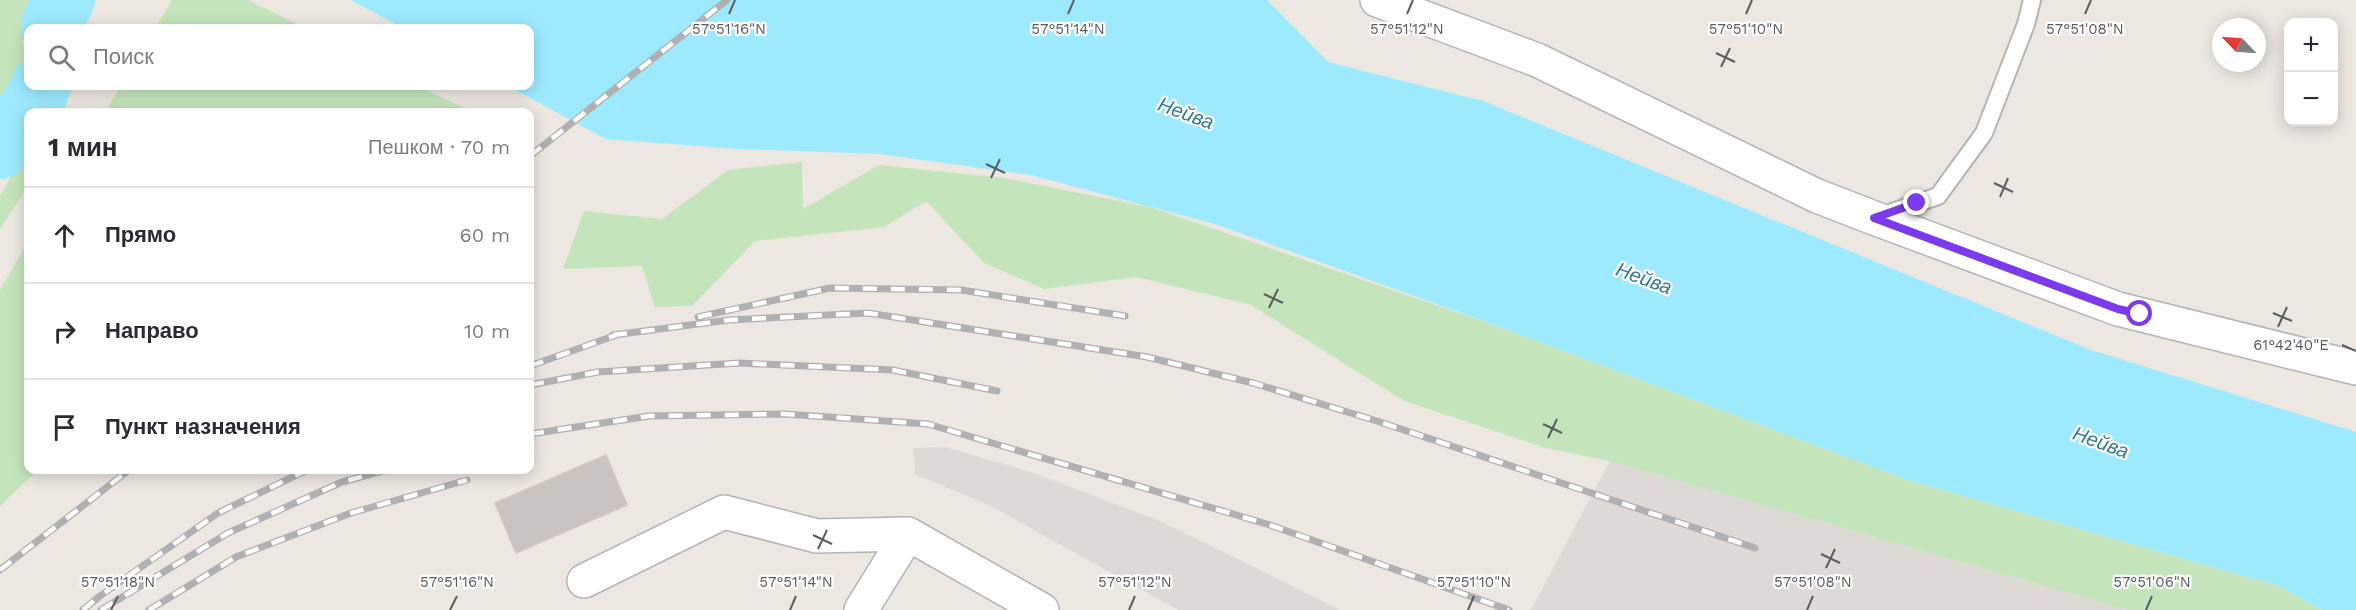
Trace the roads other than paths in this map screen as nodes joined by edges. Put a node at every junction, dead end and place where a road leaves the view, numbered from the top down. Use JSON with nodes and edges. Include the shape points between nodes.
{"nodes":[{"id":1,"x":1377,"y":0,"type":"edge"},
{"id":2,"x":2032,"y":0,"type":"edge"},
{"id":3,"x":1874,"y":218,"type":"junction"},
{"id":4,"x":2356,"y":368,"type":"edge"},
{"id":5,"x":908,"y":534,"type":"junction"},
{"id":6,"x":584,"y":581,"type":"dead end"},
{"id":7,"x":861,"y":610,"type":"edge"},
{"id":8,"x":1042,"y":610,"type":"edge"}],
"edges":[{"from":1,"to":3,"type":"street","via":[[1537,60],[1817,196]]},
{"from":2,"to":3,"type":"lane","via":[[1984,133],[1958,169],[1938,196]]},
{"from":3,"to":4,"type":"street","via":[[2118,309]]},
{"from":5,"to":6,"type":"street","via":[[818,536],[724,512]]},
{"from":5,"to":7,"type":"street"},
{"from":5,"to":8,"type":"street"}]}
